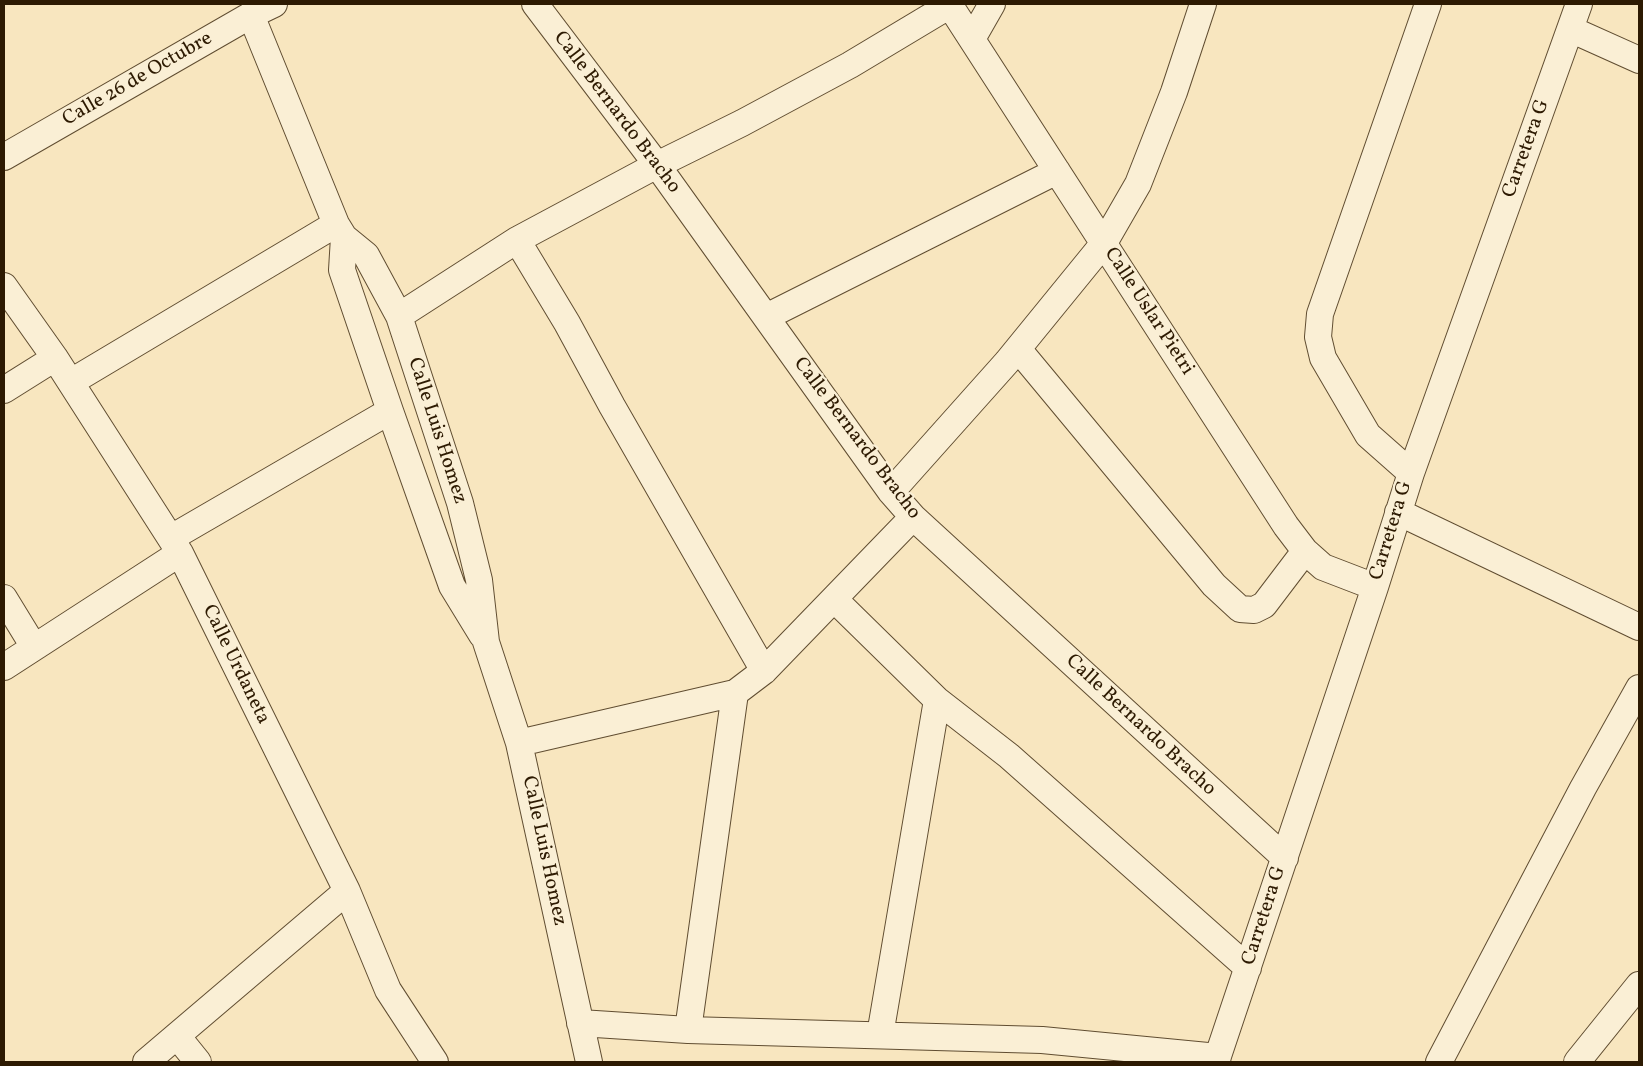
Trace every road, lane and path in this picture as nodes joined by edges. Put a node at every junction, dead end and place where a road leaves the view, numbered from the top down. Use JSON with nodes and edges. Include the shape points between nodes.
{"nodes":[{"id":1,"x":535,"y":4,"type":"edge"},
{"id":2,"x":950,"y":4,"type":"edge"},
{"id":3,"x":992,"y":4,"type":"edge"},
{"id":4,"x":1204,"y":4,"type":"edge"},
{"id":5,"x":1428,"y":4,"type":"edge"},
{"id":6,"x":1579,"y":4,"type":"edge"},
{"id":7,"x":262,"y":9,"type":"edge"},
{"id":8,"x":1570,"y":29,"type":"junction"},
{"id":9,"x":972,"y":39,"type":"junction"},
{"id":10,"x":1639,"y":60,"type":"edge"},
{"id":11,"x":4,"y":157,"type":"edge"},
{"id":12,"x":657,"y":165,"type":"junction"},
{"id":13,"x":1057,"y":171,"type":"junction"},
{"id":14,"x":340,"y":230,"type":"junction"},
{"id":15,"x":517,"y":240,"type":"junction"},
{"id":16,"x":1104,"y":243,"type":"junction"},
{"id":17,"x":4,"y":286,"type":"edge"},
{"id":18,"x":399,"y":316,"type":"junction"},
{"id":19,"x":766,"y":317,"type":"junction"},
{"id":20,"x":1018,"y":349,"type":"junction"},
{"id":21,"x":55,"y":358,"type":"junction"},
{"id":22,"x":71,"y":382,"type":"junction"},
{"id":23,"x":4,"y":390,"type":"edge"},
{"id":24,"x":390,"y":411,"type":"junction"},
{"id":25,"x":1411,"y":473,"type":"junction"},
{"id":26,"x":891,"y":492,"type":"junction"},
{"id":27,"x":1398,"y":512,"type":"junction"},
{"id":28,"x":913,"y":517,"type":"junction"},
{"id":29,"x":175,"y":545,"type":"junction"},
{"id":30,"x":1305,"y":551,"type":"junction"},
{"id":31,"x":1375,"y":587,"type":"junction"},
{"id":32,"x":4,"y":598,"type":"edge"},
{"id":33,"x":834,"y":598,"type":"junction"},
{"id":34,"x":1639,"y":627,"type":"edge"},
{"id":35,"x":486,"y":642,"type":"junction"},
{"id":36,"x":34,"y":647,"type":"junction"},
{"id":37,"x":4,"y":667,"type":"edge"},
{"id":38,"x":764,"y":671,"type":"junction"},
{"id":39,"x":1639,"y":688,"type":"edge"},
{"id":40,"x":735,"y":693,"type":"junction"},
{"id":41,"x":937,"y":700,"type":"junction"},
{"id":42,"x":519,"y":743,"type":"junction"},
{"id":43,"x":1285,"y":858,"type":"junction"},
{"id":44,"x":346,"y":891,"type":"junction"},
{"id":45,"x":1248,"y":968,"type":"junction"},
{"id":46,"x":1639,"y":985,"type":"edge"},
{"id":47,"x":580,"y":1023,"type":"junction"},
{"id":48,"x":688,"y":1030,"type":"junction"},
{"id":49,"x":880,"y":1035,"type":"junction"},
{"id":50,"x":177,"y":1036,"type":"junction"},
{"id":51,"x":1038,"y":1051,"type":"edge"},
{"id":52,"x":1217,"y":1060,"type":"edge"},
{"id":53,"x":146,"y":1062,"type":"edge"},
{"id":54,"x":198,"y":1062,"type":"edge"},
{"id":55,"x":435,"y":1062,"type":"edge"},
{"id":56,"x":589,"y":1062,"type":"edge"},
{"id":57,"x":1439,"y":1062,"type":"edge"},
{"id":58,"x":1576,"y":1062,"type":"edge"}],
"edges":[{"from":1,"to":12,"type":"street","name":"Calle Bernardo Bracho"},
{"from":2,"to":9,"type":"street","name":"Calle Uslar Pietri"},
{"from":2,"to":12,"type":"street","via":[[850,65],[742,124]]},
{"from":3,"to":9,"type":"street"},
{"from":4,"to":16,"type":"street","via":[[1138,184]]},
{"from":5,"to":25,"type":"street","via":[[1320,314],[1318,337],[1323,358],[1368,435]]},
{"from":6,"to":8,"type":"street","name":"Carretera G"},
{"from":7,"to":11,"type":"street","name":"Calle 26 de Octubre"},
{"from":7,"to":14,"type":"street","name":"Calle Luis Homez"},
{"from":8,"to":10,"type":"street"},
{"from":8,"to":25,"type":"street","name":"Carretera G"},
{"from":9,"to":13,"type":"street","name":"Calle Uslar Pietri"},
{"from":12,"to":15,"type":"street"},
{"from":12,"to":19,"type":"street","name":"Calle Bernardo Bracho"},
{"from":13,"to":16,"type":"street","name":"Calle Uslar Pietri"},
{"from":13,"to":19,"type":"street"},
{"from":14,"to":18,"type":"street","name":"Calle Luis Homez","via":[[366,255]]},
{"from":14,"to":22,"type":"street"},
{"from":14,"to":24,"type":"street","name":"Calle Luis Homez","via":[[342,270]]},
{"from":15,"to":18,"type":"street"},
{"from":15,"to":38,"type":"street"},
{"from":16,"to":20,"type":"street"},
{"from":16,"to":30,"type":"street","name":"Calle Uslar Pietri"},
{"from":17,"to":21,"type":"street","name":"Calle Urdaneta"},
{"from":18,"to":35,"type":"street","name":"Calle Luis Homez","via":[[460,503],[479,580]]},
{"from":19,"to":26,"type":"street","name":"Calle Bernardo Bracho"},
{"from":20,"to":26,"type":"street"},
{"from":20,"to":30,"type":"street","via":[[1214,585],[1240,609],[1254,610],[1264,605]]},
{"from":21,"to":22,"type":"street","name":"Calle Urdaneta"},
{"from":21,"to":23,"type":"street"},
{"from":22,"to":29,"type":"street","name":"Calle Urdaneta"},
{"from":24,"to":29,"type":"street"},
{"from":24,"to":35,"type":"street","name":"Calle Luis Homez","via":[[452,586]]},
{"from":25,"to":27,"type":"street","name":"Carretera G"},
{"from":26,"to":28,"type":"street","name":"Calle Bernardo Bracho"},
{"from":27,"to":31,"type":"street","name":"Carretera G"},
{"from":27,"to":34,"type":"street"},
{"from":28,"to":33,"type":"street"},
{"from":28,"to":43,"type":"street","name":"Calle Bernardo Bracho"},
{"from":29,"to":36,"type":"street"},
{"from":29,"to":44,"type":"street","name":"Calle Urdaneta"},
{"from":30,"to":31,"type":"street","name":"Calle Uslar Pietri","via":[[1324,567]]},
{"from":31,"to":43,"type":"street","name":"Carretera G"},
{"from":32,"to":36,"type":"street"},
{"from":33,"to":38,"type":"street"},
{"from":33,"to":41,"type":"street"},
{"from":35,"to":42,"type":"street","name":"Calle Luis Homez"},
{"from":36,"to":37,"type":"street"},
{"from":38,"to":40,"type":"street"},
{"from":39,"to":57,"type":"street"},
{"from":40,"to":42,"type":"street"},
{"from":40,"to":48,"type":"street"},
{"from":41,"to":45,"type":"street","via":[[1009,756]]},
{"from":41,"to":49,"type":"street"},
{"from":42,"to":47,"type":"street","name":"Calle Luis Homez"},
{"from":43,"to":45,"type":"street","name":"Carretera G"},
{"from":44,"to":50,"type":"street"},
{"from":44,"to":55,"type":"street","name":"Calle Urdaneta","via":[[388,990]]},
{"from":45,"to":52,"type":"street","name":"Carretera G"},
{"from":46,"to":58,"type":"street"},
{"from":47,"to":48,"type":"street"},
{"from":47,"to":56,"type":"street","name":"Calle Luis Homez"},
{"from":48,"to":49,"type":"street"},
{"from":49,"to":51,"type":"street"},
{"from":50,"to":53,"type":"street"},
{"from":50,"to":54,"type":"street"},
{"from":51,"to":52,"type":"street"}]}
